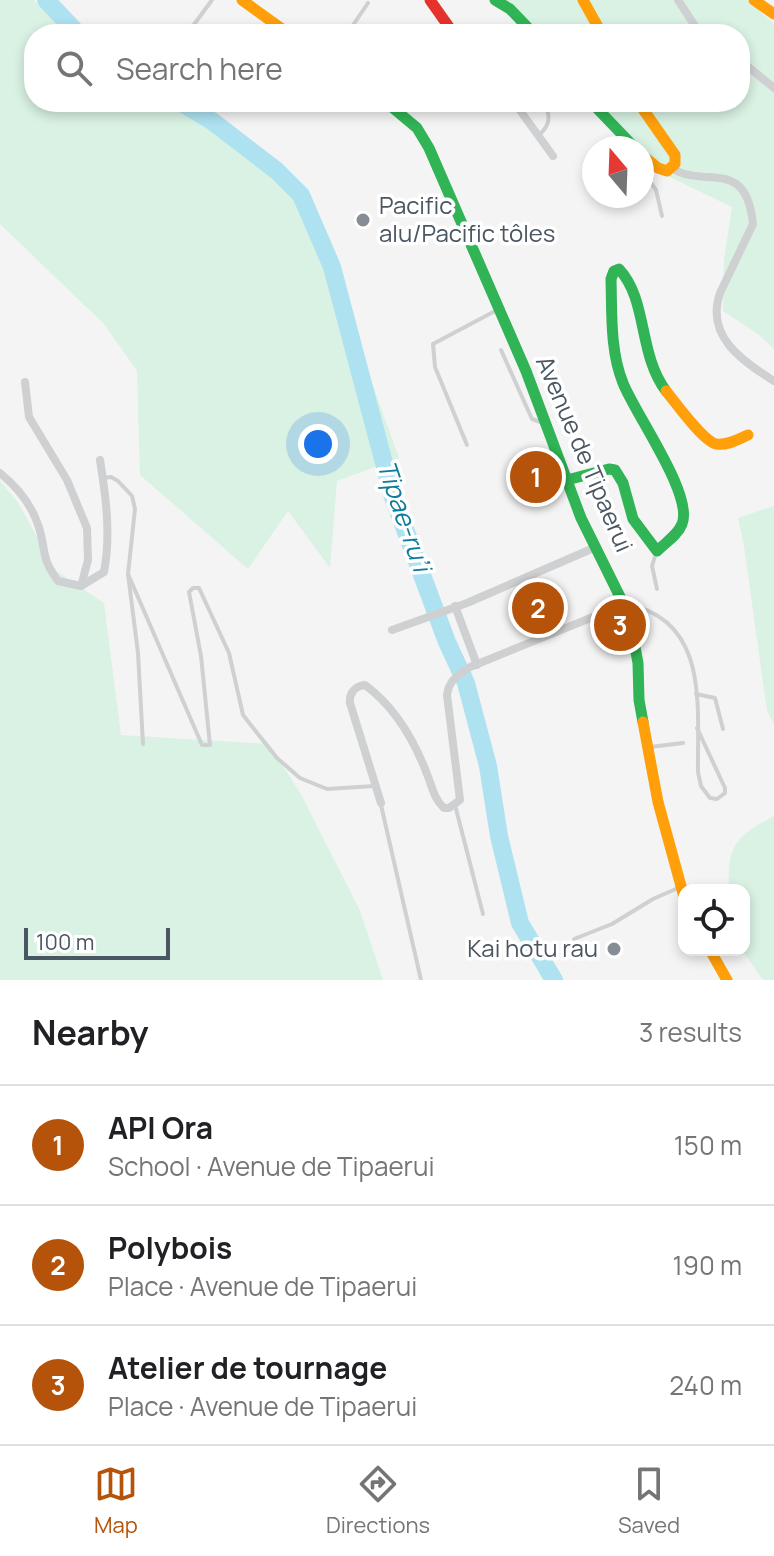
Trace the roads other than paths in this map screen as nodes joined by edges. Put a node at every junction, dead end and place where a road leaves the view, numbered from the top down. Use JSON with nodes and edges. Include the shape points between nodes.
{"nodes":[{"id":1,"x":212,"y":0,"type":"edge"},
{"id":2,"x":242,"y":0,"type":"edge"},
{"id":3,"x":430,"y":0,"type":"edge"},
{"id":4,"x":495,"y":0,"type":"edge"},
{"id":5,"x":583,"y":0,"type":"edge"},
{"id":6,"x":678,"y":0,"type":"edge"},
{"id":7,"x":754,"y":0,"type":"edge"},
{"id":8,"x":368,"y":3,"type":"dead end"},
{"id":9,"x":774,"y":14,"type":"edge"},
{"id":10,"x":194,"y":24,"type":"edge"},
{"id":11,"x":273,"y":24,"type":"edge"},
{"id":12,"x":354,"y":24,"type":"edge"},
{"id":13,"x":445,"y":24,"type":"edge"},
{"id":14,"x":524,"y":24,"type":"edge"},
{"id":15,"x":596,"y":24,"type":"edge"},
{"id":16,"x":694,"y":24,"type":"edge"},
{"id":17,"x":750,"y":68,"type":"edge"},
{"id":18,"x":774,"y":88,"type":"edge"},
{"id":19,"x":397,"y":112,"type":"edge"},
{"id":20,"x":521,"y":112,"type":"edge"},
{"id":21,"x":546,"y":112,"type":"edge"},
{"id":22,"x":600,"y":112,"type":"edge"},
{"id":23,"x":645,"y":112,"type":"edge"},
{"id":24,"x":538,"y":135,"type":"junction"},
{"id":25,"x":623,"y":136,"type":"edge"},
{"id":26,"x":553,"y":156,"type":"dead end"},
{"id":27,"x":654,"y":165,"type":"edge"},
{"id":28,"x":672,"y":168,"type":"junction"},
{"id":29,"x":654,"y":187,"type":"edge"},
{"id":30,"x":662,"y":216,"type":"dead end"},
{"id":31,"x":499,"y":309,"type":"junction"},
{"id":32,"x":501,"y":350,"type":"dead end"},
{"id":33,"x":774,"y":381,"type":"edge"},
{"id":34,"x":25,"y":382,"type":"dead end"},
{"id":35,"x":546,"y":424,"type":"junction"},
{"id":36,"x":748,"y":435,"type":"dead end"},
{"id":37,"x":467,"y":445,"type":"dead end"},
{"id":38,"x":100,"y":460,"type":"dead end"},
{"id":39,"x":0,"y":473,"type":"edge"},
{"id":40,"x":103,"y":478,"type":"junction"},
{"id":41,"x":567,"y":480,"type":"junction"},
{"id":42,"x":596,"y":547,"type":"junction"},
{"id":43,"x":657,"y":551,"type":"junction"},
{"id":44,"x":128,"y":574,"type":"junction"},
{"id":45,"x":81,"y":586,"type":"junction"},
{"id":46,"x":657,"y":589,"type":"dead end"},
{"id":47,"x":625,"y":604,"type":"junction"},
{"id":48,"x":455,"y":606,"type":"junction"},
{"id":49,"x":392,"y":630,"type":"dead end"},
{"id":50,"x":473,"y":666,"type":"junction"},
{"id":51,"x":696,"y":694,"type":"junction"},
{"id":52,"x":697,"y":728,"type":"junction"},
{"id":53,"x":723,"y":729,"type":"dead end"},
{"id":54,"x":683,"y":743,"type":"dead end"},
{"id":55,"x":143,"y":744,"type":"dead end"},
{"id":56,"x":647,"y":747,"type":"junction"},
{"id":57,"x":376,"y":786,"type":"junction"},
{"id":58,"x":381,"y":803,"type":"joint"},
{"id":59,"x":455,"y":805,"type":"junction"},
{"id":60,"x":680,"y":884,"type":"edge"},
{"id":61,"x":678,"y":893,"type":"edge"},
{"id":62,"x":483,"y":914,"type":"dead end"},
{"id":63,"x":574,"y":939,"type":"dead end"},
{"id":64,"x":713,"y":956,"type":"edge"},
{"id":65,"x":421,"y":980,"type":"edge"},
{"id":66,"x":727,"y":980,"type":"edge"}],
"edges":[{"from":1,"to":10,"type":"lane"},
{"from":2,"to":11,"type":"street"},
{"from":3,"to":13,"type":"street"},
{"from":4,"to":14,"type":"street"},
{"from":5,"to":15,"type":"street"},
{"from":6,"to":16,"type":"street"},
{"from":7,"to":9,"type":"street"},
{"from":8,"to":12,"type":"lane"},
{"from":17,"to":18,"type":"street"},
{"from":19,"to":31,"type":"street","name":"Avenue de Tipaerui","via":[[423,136]]},
{"from":20,"to":24,"type":"street"},
{"from":21,"to":24,"type":"lane","via":[[547,127]]},
{"from":22,"to":25,"type":"street"},
{"from":23,"to":28,"type":"street","via":[[675,155]]},
{"from":24,"to":26,"type":"street"},
{"from":27,"to":28,"type":"street"},
{"from":28,"to":33,"type":"street","via":[[724,178],[741,188],[753,224],[720,293],[717,317],[730,348]]},
{"from":29,"to":30,"type":"lane"},
{"from":31,"to":35,"type":"street","name":"Avenue de Tipaerui"},
{"from":31,"to":37,"type":"lane","via":[[433,344],[435,367]]},
{"from":32,"to":35,"type":"lane","via":[[532,419]]},
{"from":34,"to":45,"type":"street","via":[[29,417],[67,480],[87,528],[88,560]]},
{"from":35,"to":41,"type":"street","name":"Avenue de Tipaerui"},
{"from":36,"to":43,"type":"street","via":[[716,445],[661,385],[642,340],[631,283],[623,271],[614,271],[614,345],[620,373],[685,513],[676,535]]},
{"from":38,"to":40,"type":"street"},
{"from":39,"to":45,"type":"street","via":[[29,504],[45,563],[58,581]]},
{"from":40,"to":44,"type":"lane","via":[[118,481],[134,503]]},
{"from":40,"to":45,"type":"street","via":[[109,547],[104,572]]},
{"from":41,"to":42,"type":"street","name":"Avenue de Tipaerui"},
{"from":41,"to":43,"type":"street","via":[[615,470],[636,527]]},
{"from":42,"to":47,"type":"street","name":"Avenue de Tipaerui"},
{"from":42,"to":48,"type":"street"},
{"from":43,"to":46,"type":"lane","via":[[652,566]]},
{"from":44,"to":55,"type":"lane"},
{"from":44,"to":57,"type":"lane","via":[[202,745],[210,745],[189,592],[193,588],[199,588],[229,653],[243,715],[277,758],[300,778],[327,789]]},
{"from":47,"to":50,"type":"street"},
{"from":47,"to":51,"type":"lane","via":[[657,615],[685,644]]},
{"from":47,"to":56,"type":"street","name":"Avenue de Tipaerui"},
{"from":48,"to":49,"type":"street"},
{"from":48,"to":50,"type":"street"},
{"from":50,"to":59,"type":"street","via":[[449,684],[447,695],[460,800]]},
{"from":51,"to":52,"type":"lane"},
{"from":51,"to":53,"type":"lane","via":[[715,698]]},
{"from":52,"to":52,"type":"lane","via":[[701,786],[717,799],[725,788]]},
{"from":54,"to":56,"type":"lane"},
{"from":56,"to":60,"type":"street","name":"Avenue de Tipaerui"},
{"from":57,"to":58,"type":"street"},
{"from":57,"to":59,"type":"street","via":[[350,703],[352,691],[365,685],[403,724],[440,806]]},
{"from":58,"to":65,"type":"lane"},
{"from":59,"to":62,"type":"lane"},
{"from":61,"to":63,"type":"lane","via":[[653,899]]},
{"from":64,"to":66,"type":"street"}]}
